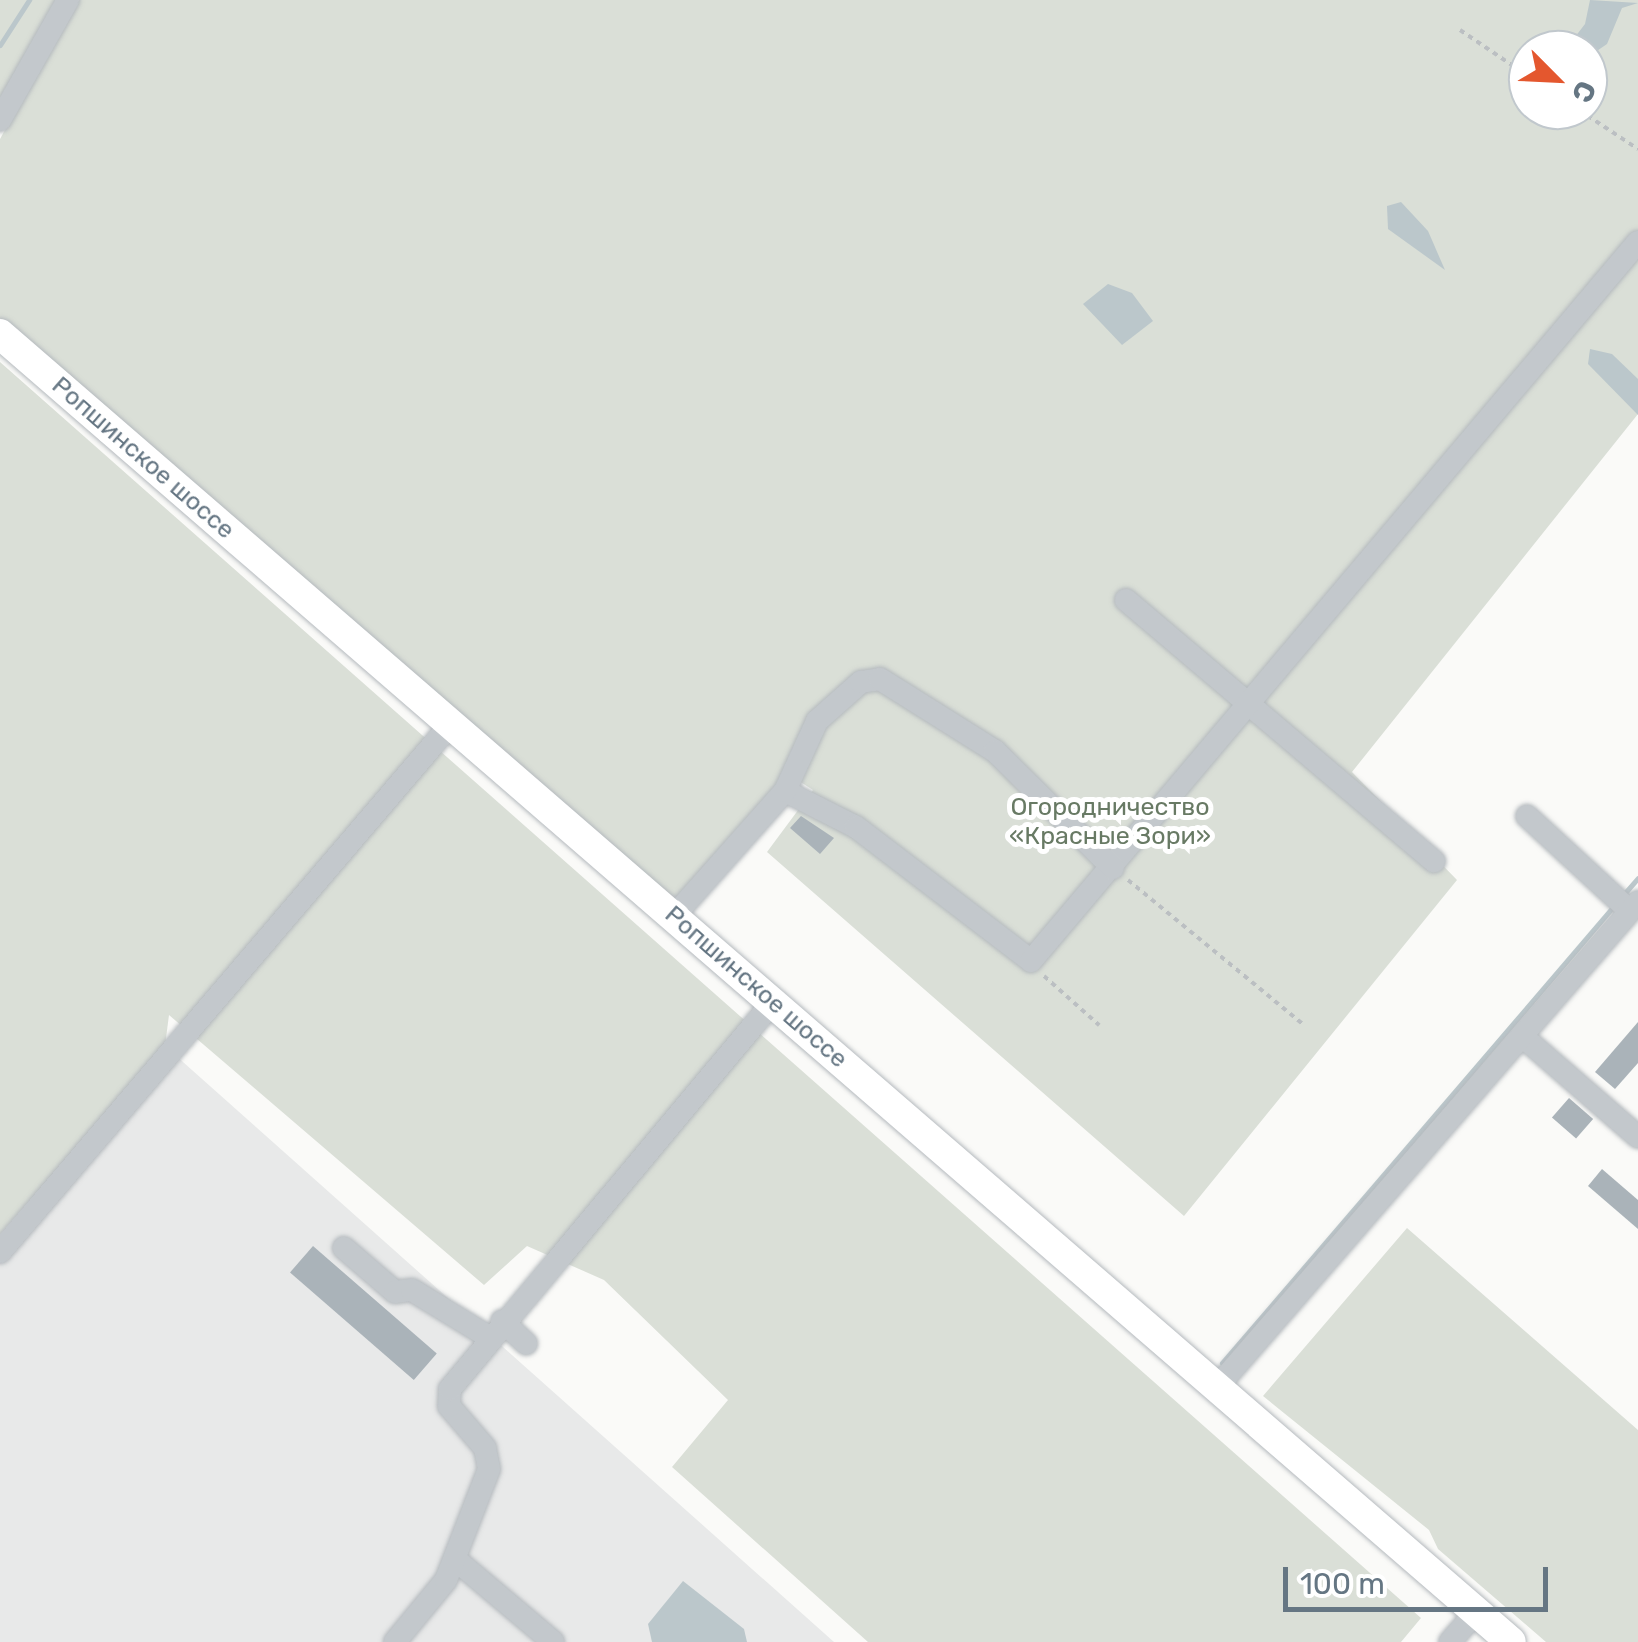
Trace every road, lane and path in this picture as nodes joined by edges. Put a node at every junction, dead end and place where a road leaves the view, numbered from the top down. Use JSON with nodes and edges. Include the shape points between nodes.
{"nodes":[{"id":1,"x":68,"y":0,"type":"edge"},
{"id":2,"x":1460,"y":30,"type":"dead end"},
{"id":3,"x":1508,"y":62,"type":"edge"},
{"id":4,"x":0,"y":120,"type":"edge"},
{"id":5,"x":1608,"y":129,"type":"edge"},
{"id":6,"x":1638,"y":149,"type":"edge"},
{"id":7,"x":1638,"y":242,"type":"edge"},
{"id":8,"x":0,"y":334,"type":"edge"},
{"id":9,"x":1126,"y":600,"type":"dead end"},
{"id":10,"x":1245,"y":707,"type":"junction"},
{"id":11,"x":451,"y":724,"type":"junction"},
{"id":12,"x":785,"y":791,"type":"junction"},
{"id":13,"x":1527,"y":816,"type":"dead end"},
{"id":14,"x":1434,"y":861,"type":"dead end"},
{"id":15,"x":1113,"y":868,"type":"junction"},
{"id":16,"x":1634,"y":906,"type":"edge"},
{"id":17,"x":674,"y":916,"type":"junction"},
{"id":18,"x":1032,"y":961,"type":"junction"},
{"id":19,"x":773,"y":1002,"type":"junction"},
{"id":20,"x":1100,"y":1025,"type":"dead end"},
{"id":21,"x":1304,"y":1026,"type":"dead end"},
{"id":22,"x":1522,"y":1036,"type":"junction"},
{"id":23,"x":1638,"y":1136,"type":"edge"},
{"id":24,"x":344,"y":1248,"type":"dead end"},
{"id":25,"x":0,"y":1252,"type":"edge"},
{"id":26,"x":496,"y":1329,"type":"junction"},
{"id":27,"x":526,"y":1343,"type":"dead end"},
{"id":28,"x":1218,"y":1386,"type":"junction"},
{"id":29,"x":456,"y":1560,"type":"junction"},
{"id":30,"x":1476,"y":1612,"type":"junction"},
{"id":31,"x":395,"y":1642,"type":"edge"},
{"id":32,"x":552,"y":1642,"type":"edge"},
{"id":33,"x":1450,"y":1642,"type":"edge"},
{"id":34,"x":1511,"y":1642,"type":"edge"}],
"edges":[{"from":1,"to":4,"type":"street"},
{"from":2,"to":3,"type":"path"},
{"from":5,"to":6,"type":"path"},
{"from":7,"to":10,"type":"street"},
{"from":8,"to":11,"type":"main road","name":"Ропшинское шоссе"},
{"from":9,"to":10,"type":"street"},
{"from":10,"to":14,"type":"street"},
{"from":10,"to":15,"type":"street"},
{"from":11,"to":17,"type":"main road","name":"Ропшинское шоссе"},
{"from":11,"to":25,"type":"street"},
{"from":12,"to":15,"type":"street","via":[[817,722],[862,682],[880,680],[995,750]]},
{"from":12,"to":17,"type":"street"},
{"from":12,"to":18,"type":"street","via":[[856,827]]},
{"from":13,"to":16,"type":"street"},
{"from":15,"to":18,"type":"street"},
{"from":15,"to":21,"type":"path"},
{"from":16,"to":22,"type":"street"},
{"from":17,"to":19,"type":"main road","name":"Ропшинское шоссе"},
{"from":18,"to":20,"type":"path"},
{"from":19,"to":26,"type":"street"},
{"from":19,"to":28,"type":"main road","name":"Ропшинское шоссе"},
{"from":22,"to":23,"type":"street"},
{"from":22,"to":28,"type":"street"},
{"from":24,"to":26,"type":"street","via":[[395,1292],[412,1290]]},
{"from":26,"to":27,"type":"street"},
{"from":26,"to":29,"type":"street","via":[[448,1399],[490,1469]]},
{"from":28,"to":30,"type":"main road","name":"Ропшинское шоссе"},
{"from":29,"to":31,"type":"street"},
{"from":29,"to":32,"type":"street"},
{"from":30,"to":33,"type":"street"},
{"from":30,"to":34,"type":"main road","name":"Ропшинское шоссе"}]}
